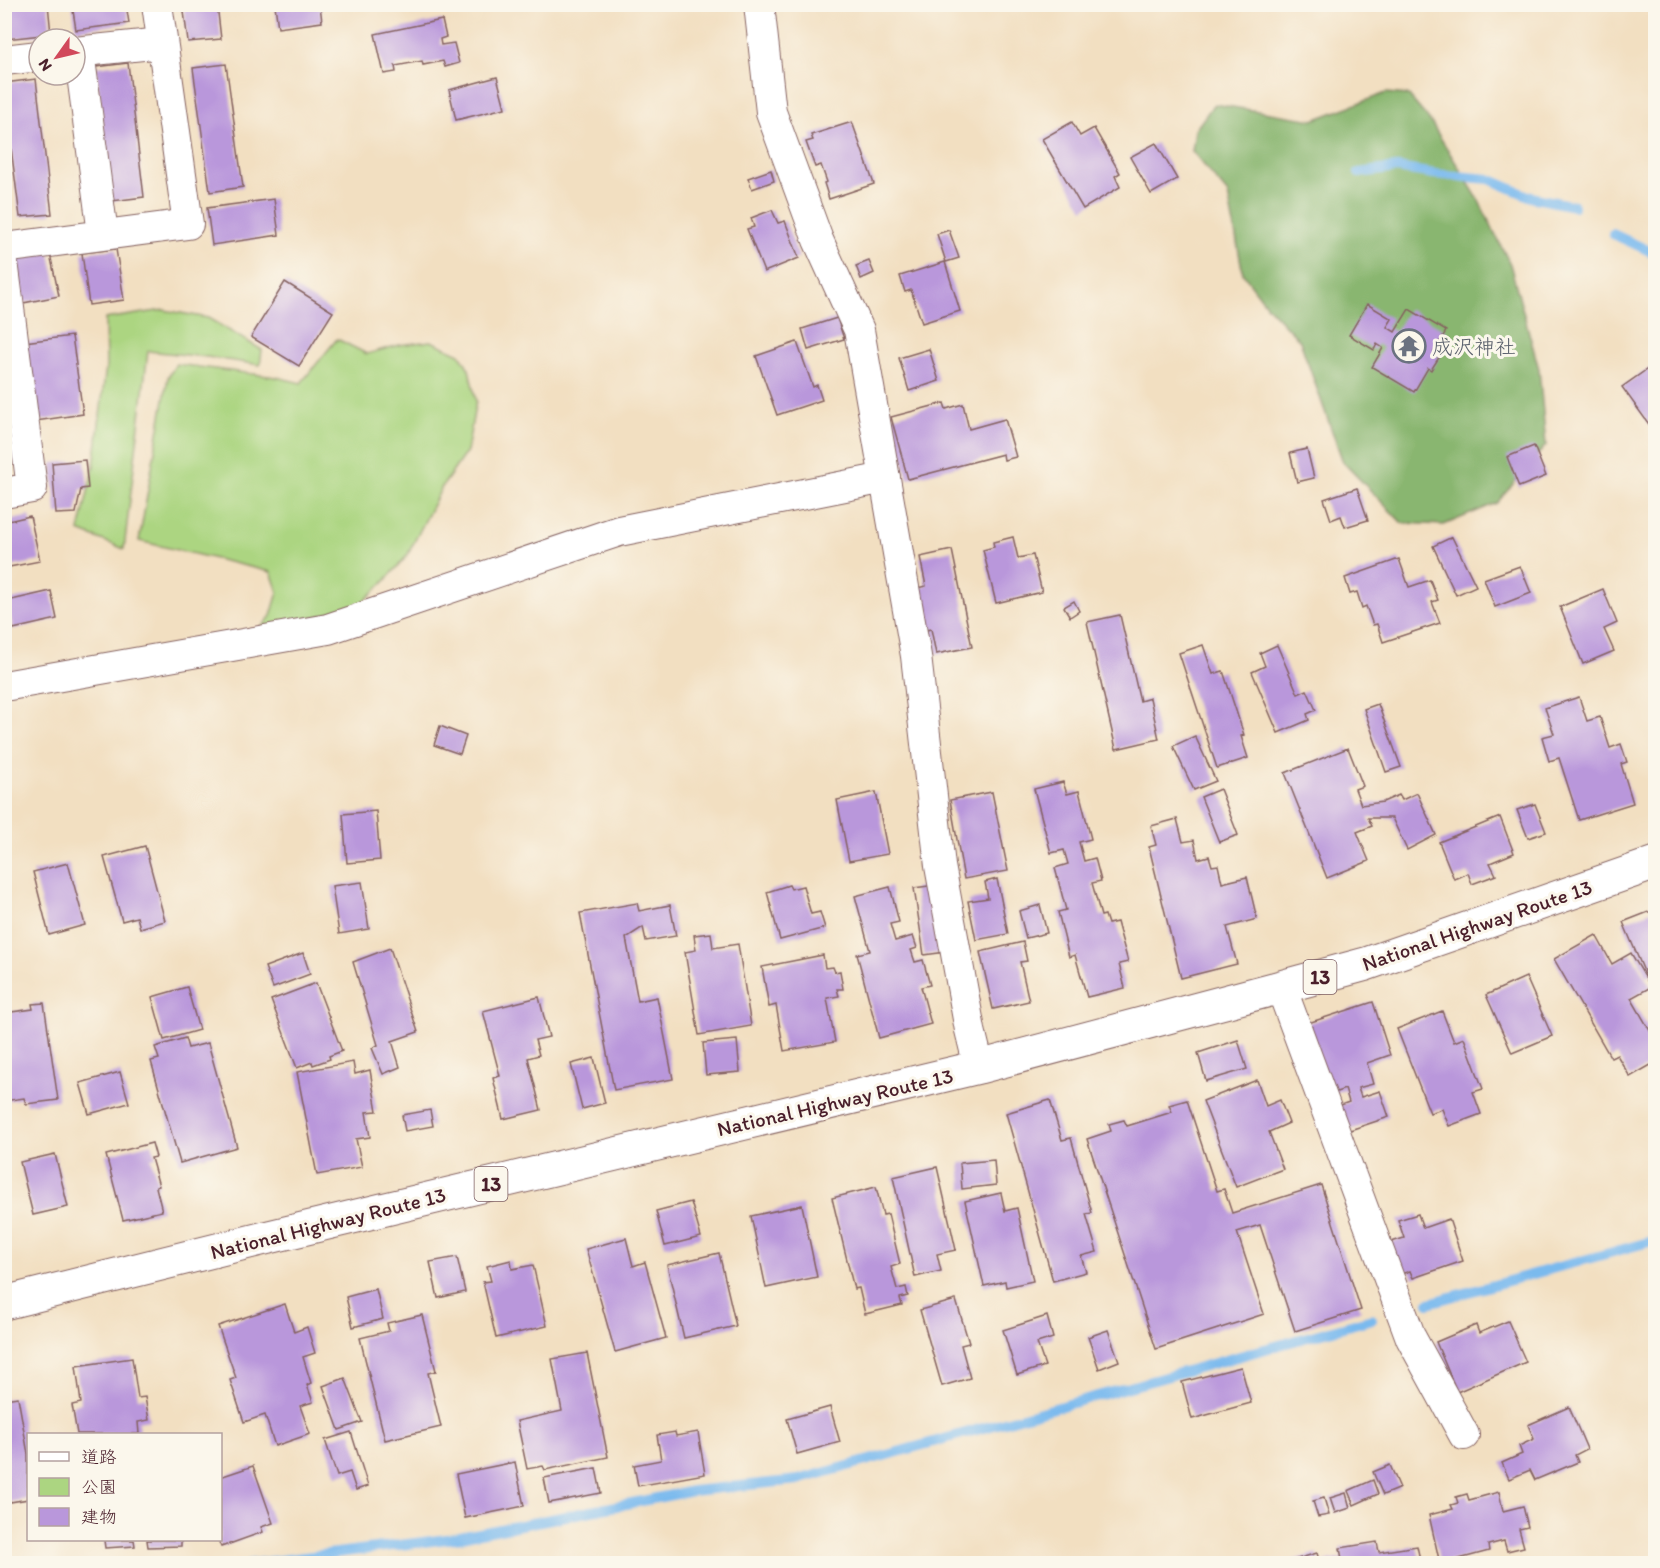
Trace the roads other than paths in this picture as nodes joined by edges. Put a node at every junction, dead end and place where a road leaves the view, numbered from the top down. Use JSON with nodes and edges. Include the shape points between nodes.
{"nodes":[{"id":1,"x":157,"y":4,"type":"edge"},
{"id":2,"x":757,"y":5,"type":"edge"},
{"id":3,"x":162,"y":43,"type":"junction"},
{"id":4,"x":87,"y":51,"type":"edge"},
{"id":5,"x":27,"y":57,"type":"edge"},
{"id":6,"x":4,"y":60,"type":"edge"},
{"id":7,"x":82,"y":87,"type":"edge"},
{"id":8,"x":103,"y":234,"type":"junction"},
{"id":9,"x":4,"y":248,"type":"edge"},
{"id":10,"x":4,"y":269,"type":"edge"},
{"id":11,"x":885,"y":478,"type":"junction"},
{"id":12,"x":4,"y":493,"type":"edge"},
{"id":13,"x":4,"y":686,"type":"edge"},
{"id":14,"x":1656,"y":864,"type":"edge"},
{"id":15,"x":1281,"y":987,"type":"junction"},
{"id":16,"x":979,"y":1068,"type":"junction"},
{"id":17,"x":4,"y":1303,"type":"edge"},
{"id":18,"x":1464,"y":1435,"type":"dead end"}],
"edges":[{"from":1,"to":3,"type":"street"},
{"from":2,"to":11,"type":"street","via":[[771,112],[818,240],[859,330]]},
{"from":3,"to":4,"type":"street"},
{"from":3,"to":8,"type":"street","via":[[188,224]]},
{"from":5,"to":6,"type":"street"},
{"from":7,"to":8,"type":"street"},
{"from":8,"to":9,"type":"street"},
{"from":10,"to":12,"type":"street","via":[[32,488]]},
{"from":11,"to":13,"type":"street","via":[[619,531],[328,629]]},
{"from":11,"to":16,"type":"street","via":[[916,656],[940,866]]},
{"from":14,"to":15,"type":"highway","name":"National Highway Route 13","number":"13","via":[[1366,964]]},
{"from":15,"to":16,"type":"highway","name":"National Highway Route 13","number":"13"},
{"from":15,"to":18,"type":"street","via":[[1411,1338]]},
{"from":16,"to":17,"type":"highway","name":"National Highway Route 13","number":"13"}]}
